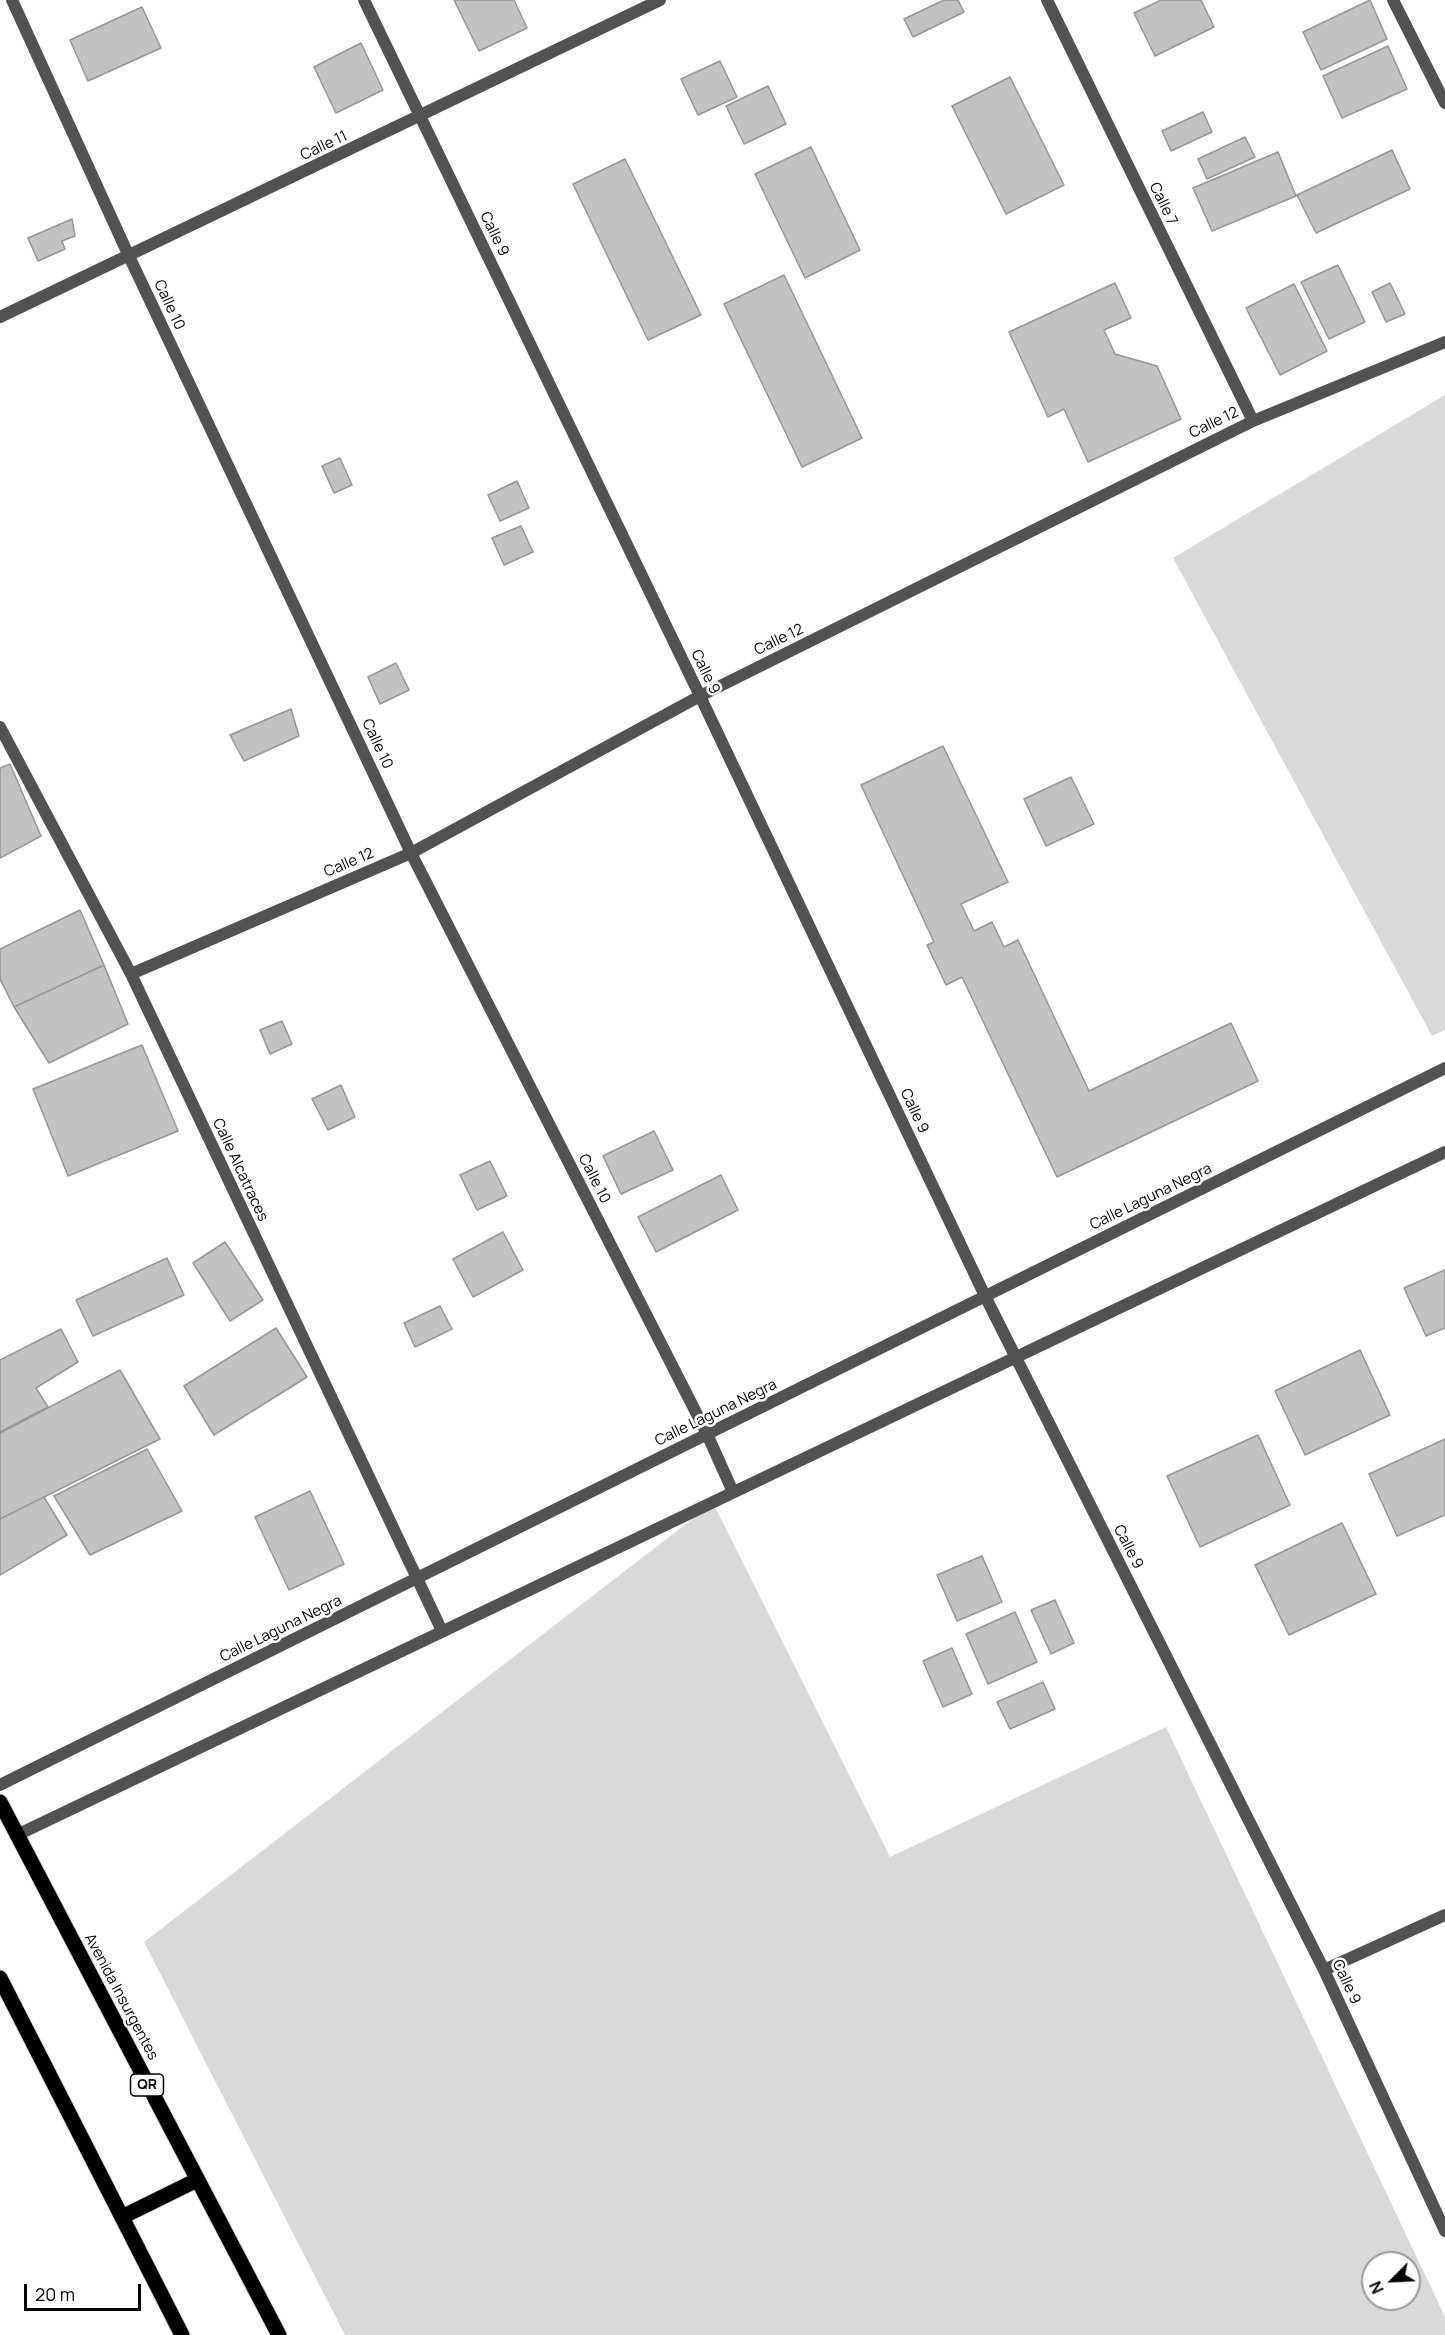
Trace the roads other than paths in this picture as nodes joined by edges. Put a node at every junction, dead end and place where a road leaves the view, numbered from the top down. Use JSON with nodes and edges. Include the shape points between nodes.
{"nodes":[{"id":1,"x":12,"y":0,"type":"edge"},
{"id":2,"x":364,"y":0,"type":"edge"},
{"id":3,"x":660,"y":0,"type":"edge"},
{"id":4,"x":1047,"y":0,"type":"edge"},
{"id":5,"x":1393,"y":0,"type":"edge"},
{"id":6,"x":1445,"y":103,"type":"edge"},
{"id":7,"x":421,"y":117,"type":"junction"},
{"id":8,"x":128,"y":254,"type":"junction"},
{"id":9,"x":0,"y":317,"type":"edge"},
{"id":10,"x":1445,"y":342,"type":"edge"},
{"id":11,"x":1253,"y":421,"type":"junction"},
{"id":12,"x":700,"y":696,"type":"junction"},
{"id":13,"x":0,"y":727,"type":"edge"},
{"id":14,"x":411,"y":853,"type":"junction"},
{"id":15,"x":131,"y":974,"type":"junction"},
{"id":16,"x":1445,"y":1068,"type":"edge"},
{"id":17,"x":1445,"y":1152,"type":"edge"},
{"id":18,"x":985,"y":1296,"type":"junction"},
{"id":19,"x":1016,"y":1357,"type":"junction"},
{"id":20,"x":707,"y":1434,"type":"junction"},
{"id":21,"x":733,"y":1492,"type":"junction"},
{"id":22,"x":415,"y":1579,"type":"junction"},
{"id":23,"x":442,"y":1631,"type":"junction"},
{"id":24,"x":0,"y":1785,"type":"edge"},
{"id":25,"x":0,"y":1802,"type":"edge"},
{"id":26,"x":17,"y":1835,"type":"junction"},
{"id":27,"x":1445,"y":1915,"type":"edge"},
{"id":28,"x":1324,"y":1971,"type":"junction"},
{"id":29,"x":0,"y":1978,"type":"edge"},
{"id":30,"x":197,"y":2180,"type":"junction"},
{"id":31,"x":122,"y":2217,"type":"junction"},
{"id":32,"x":1445,"y":2230,"type":"edge"},
{"id":33,"x":182,"y":2335,"type":"edge"},
{"id":34,"x":279,"y":2335,"type":"edge"}],
"edges":[{"from":1,"to":8,"type":"street","name":"Calle 10"},
{"from":2,"to":7,"type":"street","name":"Calle 9"},
{"from":3,"to":7,"type":"street","name":"Calle 11"},
{"from":4,"to":11,"type":"street","name":"Calle 7"},
{"from":5,"to":6,"type":"street"},
{"from":7,"to":8,"type":"street","name":"Calle 11"},
{"from":7,"to":12,"type":"street","name":"Calle 9"},
{"from":8,"to":9,"type":"street","name":"Calle 11"},
{"from":8,"to":14,"type":"street","name":"Calle 10"},
{"from":10,"to":11,"type":"street","name":"Calle 12"},
{"from":11,"to":12,"type":"street","name":"Calle 12"},
{"from":12,"to":14,"type":"street","name":"Calle 12"},
{"from":12,"to":18,"type":"street","name":"Calle 9"},
{"from":13,"to":15,"type":"street","name":"Calle Alcatraces"},
{"from":14,"to":15,"type":"street","name":"Calle 12"},
{"from":14,"to":20,"type":"street","name":"Calle 10"},
{"from":15,"to":22,"type":"street","name":"Calle Alcatraces"},
{"from":16,"to":18,"type":"street","name":"Calle Laguna Negra"},
{"from":17,"to":19,"type":"street"},
{"from":18,"to":19,"type":"street","name":"Calle 9"},
{"from":18,"to":20,"type":"street","name":"Calle Laguna Negra"},
{"from":19,"to":21,"type":"street"},
{"from":19,"to":28,"type":"street","name":"Calle 9"},
{"from":20,"to":21,"type":"street","name":"Calle 10"},
{"from":20,"to":22,"type":"street","name":"Calle Laguna Negra"},
{"from":21,"to":23,"type":"street"},
{"from":22,"to":23,"type":"street","name":"Calle Alcatraces"},
{"from":22,"to":24,"type":"street","name":"Calle Laguna Negra"},
{"from":23,"to":26,"type":"street"},
{"from":25,"to":26,"type":"main road","name":"Avenida Insurgentes","number":"QR"},
{"from":26,"to":30,"type":"main road","name":"Avenida Insurgentes","number":"QR"},
{"from":27,"to":28,"type":"street"},
{"from":28,"to":32,"type":"street","name":"Calle 9"},
{"from":29,"to":31,"type":"main road"},
{"from":30,"to":31,"type":"main road"},
{"from":30,"to":34,"type":"main road","name":"Avenida Insurgentes","number":"QR"},
{"from":31,"to":33,"type":"main road"}]}
